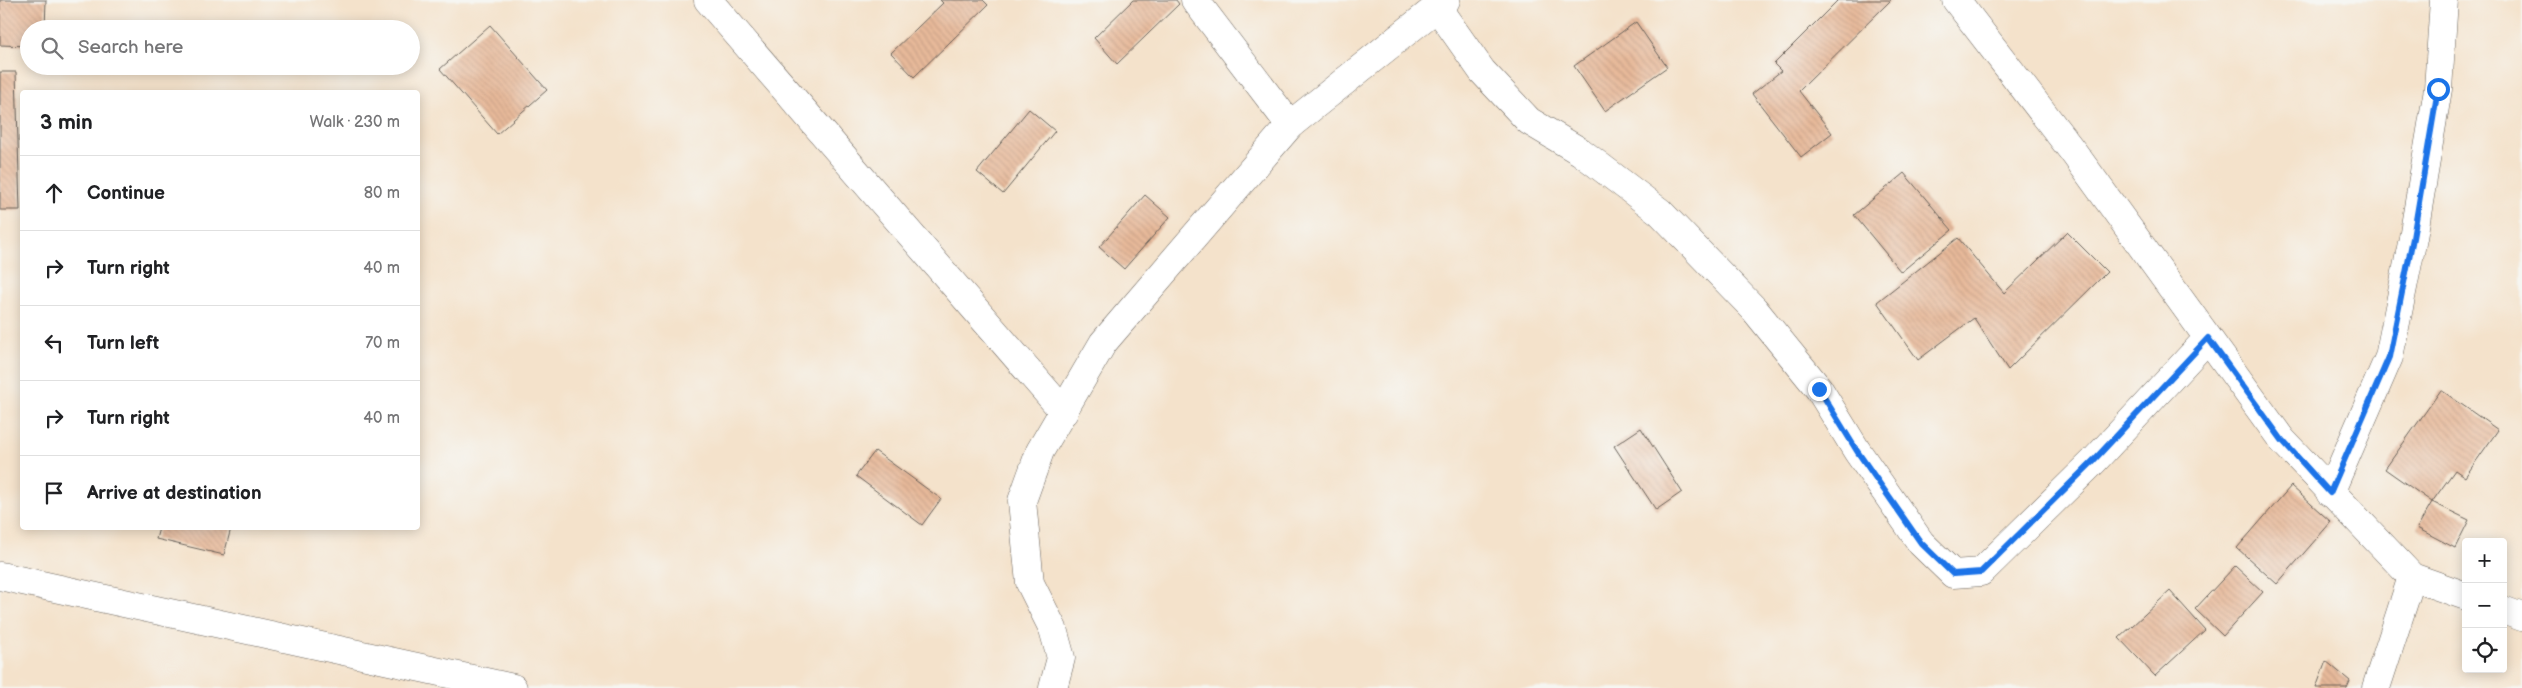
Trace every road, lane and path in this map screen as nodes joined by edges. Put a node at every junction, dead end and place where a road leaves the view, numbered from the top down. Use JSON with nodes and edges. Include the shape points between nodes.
{"nodes":[{"id":1,"x":708,"y":0,"type":"edge"},
{"id":2,"x":1196,"y":0,"type":"edge"},
{"id":3,"x":1956,"y":0,"type":"edge"},
{"id":4,"x":2444,"y":0,"type":"edge"},
{"id":5,"x":1442,"y":4,"type":"edge"},
{"id":6,"x":1290,"y":125,"type":"junction"},
{"id":7,"x":2208,"y":338,"type":"junction"},
{"id":8,"x":1064,"y":412,"type":"junction"},
{"id":9,"x":2330,"y":493,"type":"junction"},
{"id":10,"x":0,"y":576,"type":"edge"},
{"id":11,"x":2412,"y":577,"type":"junction"},
{"id":12,"x":2462,"y":595,"type":"edge"},
{"id":13,"x":2507,"y":611,"type":"edge"},
{"id":14,"x":2522,"y":617,"type":"edge"},
{"id":15,"x":513,"y":688,"type":"edge"},
{"id":16,"x":1053,"y":688,"type":"edge"},
{"id":17,"x":2376,"y":688,"type":"edge"}],
"edges":[{"from":1,"to":8,"type":"street"},
{"from":2,"to":6,"type":"street"},
{"from":3,"to":7,"type":"street","via":[[2074,152]]},
{"from":4,"to":9,"type":"street","via":[[2438,89],[2389,357]]},
{"from":5,"to":6,"type":"street"},
{"from":5,"to":7,"type":"street","via":[[1482,71],[1529,121],[1581,152],[1660,212],[1754,308],[1819,389],[1857,451],[1921,543],[1953,574],[1981,572],[2094,460]]},
{"from":6,"to":8,"type":"street","via":[[1103,343]]},
{"from":7,"to":9,"type":"street","via":[[2282,440]]},
{"from":8,"to":16,"type":"street","via":[[1040,451],[1022,500],[1030,583],[1053,629],[1061,658]]},
{"from":9,"to":11,"type":"street"},
{"from":10,"to":15,"type":"street"},
{"from":11,"to":12,"type":"street"},
{"from":11,"to":17,"type":"street"},
{"from":13,"to":14,"type":"street"}]}
